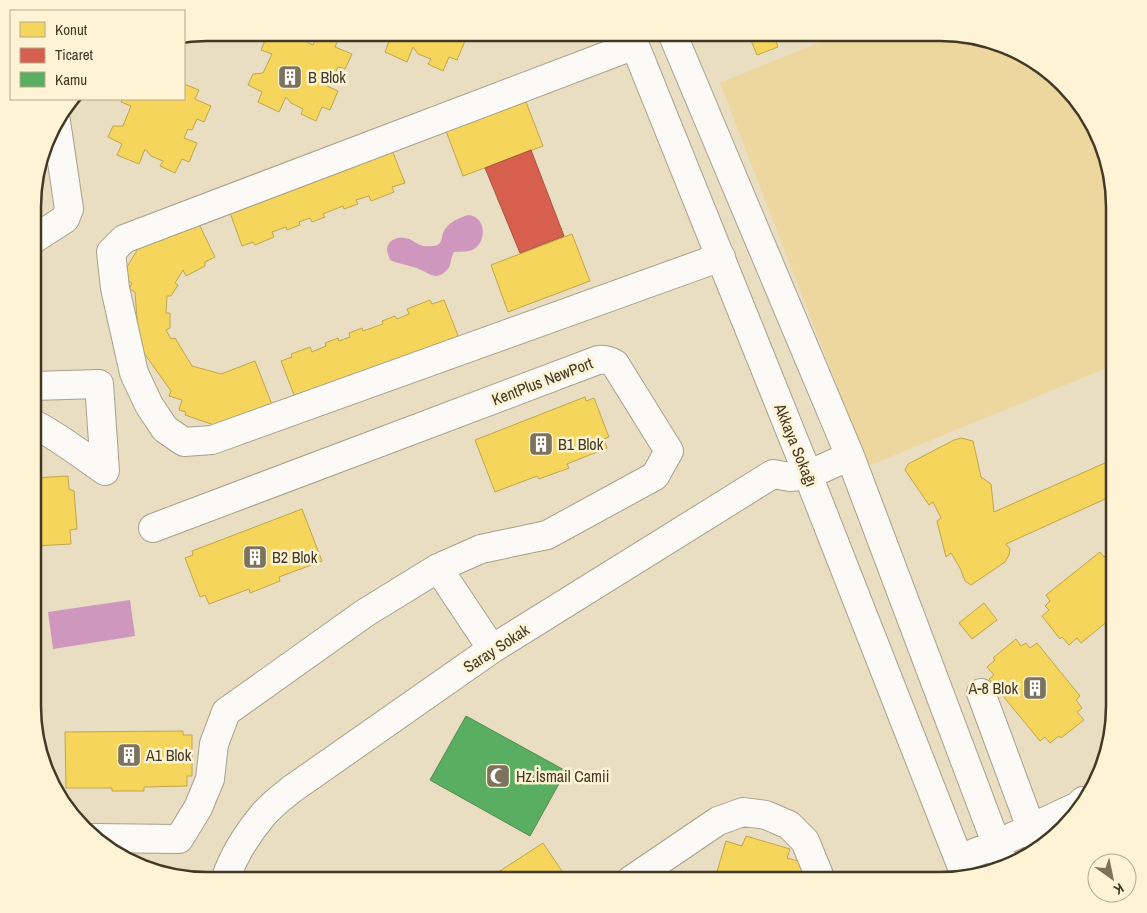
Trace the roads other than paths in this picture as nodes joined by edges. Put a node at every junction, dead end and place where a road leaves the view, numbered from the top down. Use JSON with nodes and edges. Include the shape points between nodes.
{"nodes":[{"id":1,"x":625,"y":42,"type":"edge"},
{"id":2,"x":633,"y":42,"type":"edge"},
{"id":3,"x":676,"y":42,"type":"edge"},
{"id":4,"x":58,"y":135,"type":"edge"},
{"id":5,"x":41,"y":234,"type":"edge"},
{"id":6,"x":720,"y":257,"type":"junction"},
{"id":7,"x":41,"y":386,"type":"edge"},
{"id":8,"x":41,"y":428,"type":"edge"},
{"id":9,"x":850,"y":456,"type":"junction"},
{"id":10,"x":808,"y":475,"type":"junction"},
{"id":11,"x":153,"y":528,"type":"dead end"},
{"id":12,"x":438,"y":568,"type":"junction"},
{"id":13,"x":492,"y":649,"type":"junction"},
{"id":14,"x":981,"y":693,"type":"dead end"},
{"id":15,"x":1065,"y":815,"type":"edge"},
{"id":16,"x":1035,"y":836,"type":"edge"},
{"id":17,"x":107,"y":838,"type":"edge"},
{"id":18,"x":1001,"y":856,"type":"edge"},
{"id":19,"x":962,"y":867,"type":"edge"},
{"id":20,"x":229,"y":871,"type":"edge"},
{"id":21,"x":644,"y":872,"type":"edge"},
{"id":22,"x":818,"y":872,"type":"edge"}],
"edges":[{"from":1,"to":6,"type":"street","via":[[124,239],[111,252],[115,288],[134,373],[165,429],[184,442],[212,440]]},
{"from":2,"to":6,"type":"street","name":"Akkaya Sokağı"},
{"from":3,"to":9,"type":"street"},
{"from":4,"to":5,"type":"street","via":[[70,209],[65,219]]},
{"from":6,"to":10,"type":"street","name":"Akkaya Sokağı"},
{"from":7,"to":8,"type":"street","via":[[99,384],[105,471]]},
{"from":9,"to":10,"type":"street"},
{"from":9,"to":18,"type":"street"},
{"from":10,"to":13,"type":"street","name":"Saray Sokak","via":[[790,477],[773,474]]},
{"from":10,"to":19,"type":"street","name":"Akkaya Sokağı"},
{"from":11,"to":12,"type":"street","name":"KentPlus NewPort","via":[[598,360],[615,364],[669,451],[655,476],[547,535],[481,549]]},
{"from":12,"to":13,"type":"street"},
{"from":12,"to":17,"type":"street","name":"KentPlus NewPort","via":[[365,613],[226,712],[214,744],[210,779],[198,808],[178,839]]},
{"from":13,"to":20,"type":"street","name":"Saray Sokak","via":[[292,789],[263,814],[244,840]]},
{"from":14,"to":16,"type":"street"},
{"from":15,"to":16,"type":"street","name":"Akkaya Sokağı"},
{"from":16,"to":18,"type":"street","name":"Akkaya Sokağı"},
{"from":18,"to":19,"type":"street","name":"Akkaya Sokağı"},
{"from":21,"to":22,"type":"street","via":[[718,821],[743,812],[766,815],[789,825],[805,841]]}]}
